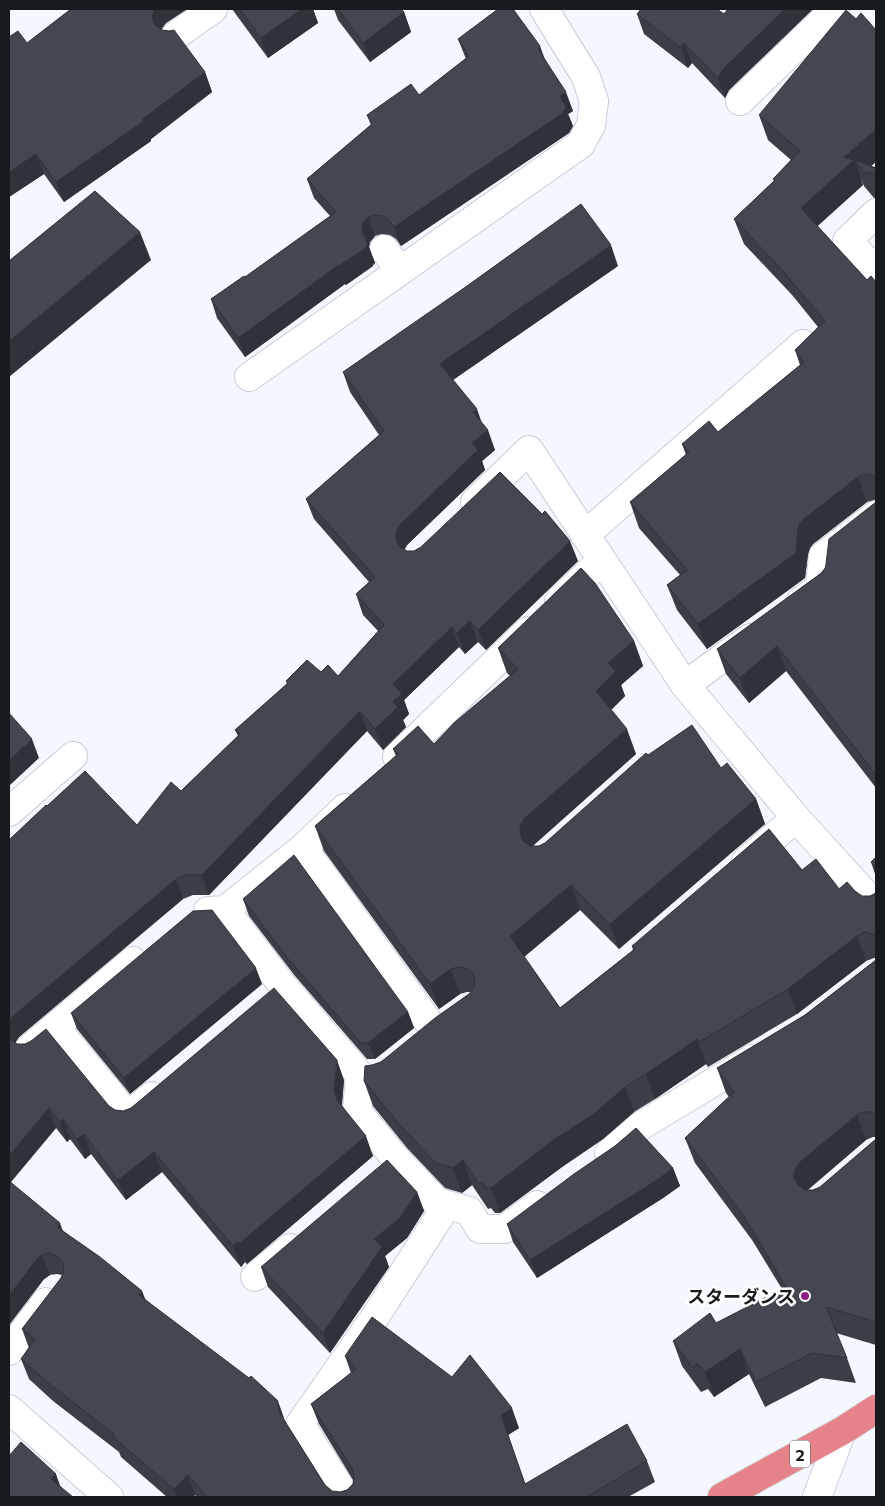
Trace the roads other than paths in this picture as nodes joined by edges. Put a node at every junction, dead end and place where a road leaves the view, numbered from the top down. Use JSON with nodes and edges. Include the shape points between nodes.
{"nodes":[{"id":1,"x":213,"y":9,"type":"edge"},
{"id":2,"x":544,"y":9,"type":"edge"},
{"id":3,"x":835,"y":9,"type":"edge"},
{"id":4,"x":175,"y":36,"type":"edge"},
{"id":5,"x":740,"y":101,"type":"dead end"},
{"id":6,"x":876,"y":213,"type":"edge"},
{"id":7,"x":384,"y":249,"type":"dead end"},
{"id":8,"x":876,"y":270,"type":"edge"},
{"id":9,"x":400,"y":271,"type":"junction"},
{"id":10,"x":803,"y":344,"type":"edge"},
{"id":11,"x":249,"y":377,"type":"dead end"},
{"id":12,"x":876,"y":515,"type":"edge"},
{"id":13,"x":460,"y":516,"type":"edge"},
{"id":14,"x":585,"y":536,"type":"junction"},
{"id":15,"x":602,"y":561,"type":"junction"},
{"id":16,"x":685,"y":685,"type":"junction"},
{"id":17,"x":73,"y":756,"type":"dead end"},
{"id":18,"x":381,"y":773,"type":"edge"},
{"id":19,"x":360,"y":793,"type":"edge"},
{"id":20,"x":9,"y":812,"type":"edge"},
{"id":21,"x":796,"y":818,"type":"junction"},
{"id":22,"x":303,"y":848,"type":"junction"},
{"id":23,"x":730,"y":875,"type":"edge"},
{"id":24,"x":876,"y":906,"type":"edge"},
{"id":25,"x":225,"y":910,"type":"junction"},
{"id":26,"x":186,"y":918,"type":"edge"},
{"id":27,"x":150,"y":948,"type":"edge"},
{"id":28,"x":284,"y":986,"type":"junction"},
{"id":29,"x":261,"y":1005,"type":"edge"},
{"id":30,"x":55,"y":1027,"type":"junction"},
{"id":31,"x":435,"y":1032,"type":"edge"},
{"id":32,"x":773,"y":1046,"type":"edge"},
{"id":33,"x":29,"y":1049,"type":"edge"},
{"id":34,"x":386,"y":1069,"type":"edge"},
{"id":35,"x":360,"y":1075,"type":"junction"},
{"id":36,"x":172,"y":1079,"type":"edge"},
{"id":37,"x":395,"y":1158,"type":"junction"},
{"id":38,"x":588,"y":1168,"type":"edge"},
{"id":39,"x":373,"y":1177,"type":"edge"},
{"id":40,"x":557,"y":1190,"type":"edge"},
{"id":41,"x":447,"y":1205,"type":"junction"},
{"id":42,"x":307,"y":1234,"type":"edge"},
{"id":43,"x":255,"y":1278,"type":"dead end"},
{"id":44,"x":56,"y":1288,"type":"edge"},
{"id":45,"x":9,"y":1351,"type":"edge"},
{"id":46,"x":9,"y":1409,"type":"edge"},
{"id":47,"x":876,"y":1410,"type":"edge"},
{"id":48,"x":842,"y":1431,"type":"junction"},
{"id":49,"x":109,"y":1497,"type":"edge"},
{"id":50,"x":346,"y":1497,"type":"edge"},
{"id":51,"x":722,"y":1497,"type":"edge"},
{"id":52,"x":817,"y":1497,"type":"edge"}],
"edges":[{"from":1,"to":4,"type":"street"},
{"from":2,"to":9,"type":"street","via":[[586,77],[594,101],[591,125],[581,144]]},
{"from":3,"to":5,"type":"street"},
{"from":6,"to":8,"type":"street","via":[[847,241]]},
{"from":7,"to":9,"type":"street"},
{"from":9,"to":11,"type":"street"},
{"from":10,"to":14,"type":"street"},
{"from":12,"to":16,"type":"street","via":[[823,556],[820,587]]},
{"from":13,"to":14,"type":"street","via":[[528,450]]},
{"from":14,"to":15,"type":"street"},
{"from":15,"to":16,"type":"street"},
{"from":15,"to":18,"type":"street"},
{"from":16,"to":21,"type":"street","via":[[699,718]]},
{"from":17,"to":20,"type":"street"},
{"from":19,"to":22,"type":"street"},
{"from":21,"to":23,"type":"street"},
{"from":21,"to":24,"type":"street"},
{"from":22,"to":25,"type":"street"},
{"from":22,"to":31,"type":"street"},
{"from":25,"to":26,"type":"street","via":[[193,911]]},
{"from":25,"to":28,"type":"street"},
{"from":27,"to":30,"type":"street"},
{"from":28,"to":29,"type":"street"},
{"from":28,"to":35,"type":"street"},
{"from":30,"to":33,"type":"street"},
{"from":30,"to":36,"type":"street","via":[[128,1116]]},
{"from":32,"to":38,"type":"street","via":[[642,1125]]},
{"from":34,"to":35,"type":"street","via":[[380,1075]]},
{"from":35,"to":37,"type":"street","via":[[357,1110]]},
{"from":37,"to":39,"type":"street"},
{"from":37,"to":41,"type":"street","via":[[437,1202]]},
{"from":40,"to":41,"type":"street","via":[[505,1229],[480,1229],[469,1211]]},
{"from":41,"to":50,"type":"street","via":[[375,1317],[300,1424]]},
{"from":42,"to":43,"type":"street"},
{"from":44,"to":45,"type":"street"},
{"from":46,"to":49,"type":"street"},
{"from":47,"to":48,"type":"highway","number":"2"},
{"from":48,"to":51,"type":"highway","number":"2"},
{"from":48,"to":52,"type":"street"}]}
